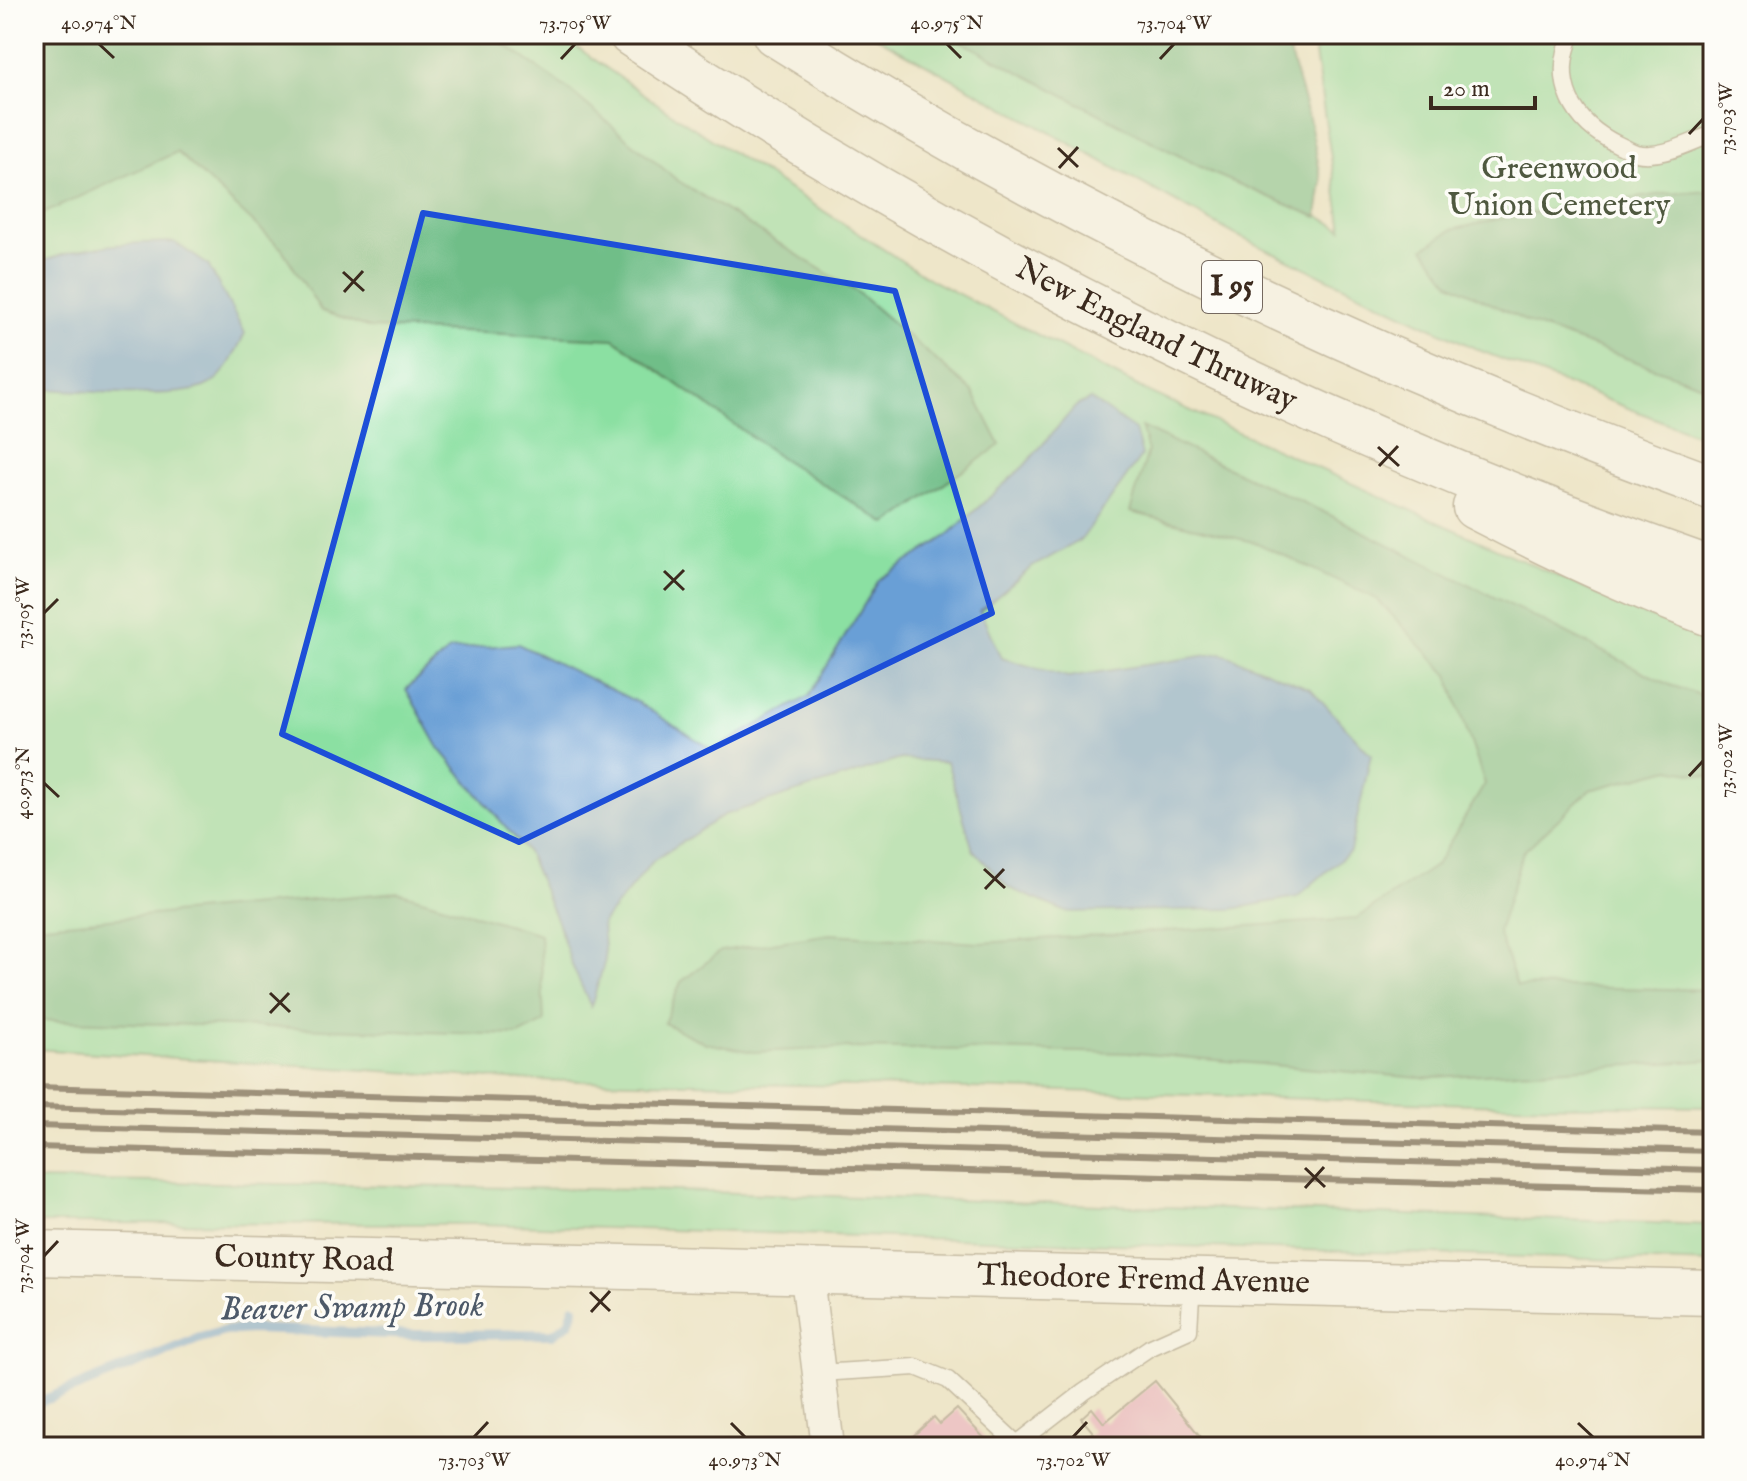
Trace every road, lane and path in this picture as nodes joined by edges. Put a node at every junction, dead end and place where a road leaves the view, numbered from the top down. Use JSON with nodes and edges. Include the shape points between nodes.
{"nodes":[{"id":1,"x":631,"y":34,"type":"edge"},
{"id":2,"x":775,"y":34,"type":"edge"},
{"id":3,"x":1572,"y":34,"type":"edge"},
{"id":4,"x":1713,"y":134,"type":"edge"},
{"id":5,"x":1198,"y":357,"type":"junction"},
{"id":6,"x":1713,"y":488,"type":"edge"},
{"id":7,"x":1713,"y":570,"type":"edge"},
{"id":8,"x":1713,"y":615,"type":"edge"},
{"id":9,"x":34,"y":1253,"type":"edge"},
{"id":10,"x":574,"y":1265,"type":"joint"},
{"id":11,"x":806,"y":1269,"type":"junction"},
{"id":12,"x":1192,"y":1280,"type":"junction"},
{"id":13,"x":1713,"y":1293,"type":"edge"},
{"id":14,"x":819,"y":1373,"type":"junction"},
{"id":15,"x":828,"y":1444,"type":"edge"},
{"id":16,"x":793,"y":1447,"type":"edge"}],
"edges":[{"from":1,"to":5,"type":"main road","name":"New England Thruway","number":"I 95","via":[[972,241]]},
{"from":2,"to":6,"type":"main road","number":"I 95","via":[[1040,189],[1263,303],[1494,404]]},
{"from":3,"to":4,"type":"lane","via":[[1562,72],[1570,100],[1586,125],[1637,153],[1665,152]]},
{"from":5,"to":7,"type":"main road","name":"New England Thruway","number":"I 95","via":[[1428,461]]},
{"from":5,"to":8,"type":"main road","via":[[1532,537]]},
{"from":9,"to":10,"type":"main road","name":"County Road"},
{"from":10,"to":11,"type":"main road","name":"Theodore Fremd Avenue"},
{"from":11,"to":12,"type":"main road","name":"Theodore Fremd Avenue"},
{"from":11,"to":14,"type":"street"},
{"from":12,"to":13,"type":"main road","name":"Theodore Fremd Avenue"},
{"from":12,"to":14,"type":"lane","via":[[1189,1330],[1149,1348],[1017,1444],[948,1380],[916,1367]]},
{"from":14,"to":15,"type":"street"},
{"from":15,"to":16,"type":"lane"}]}
